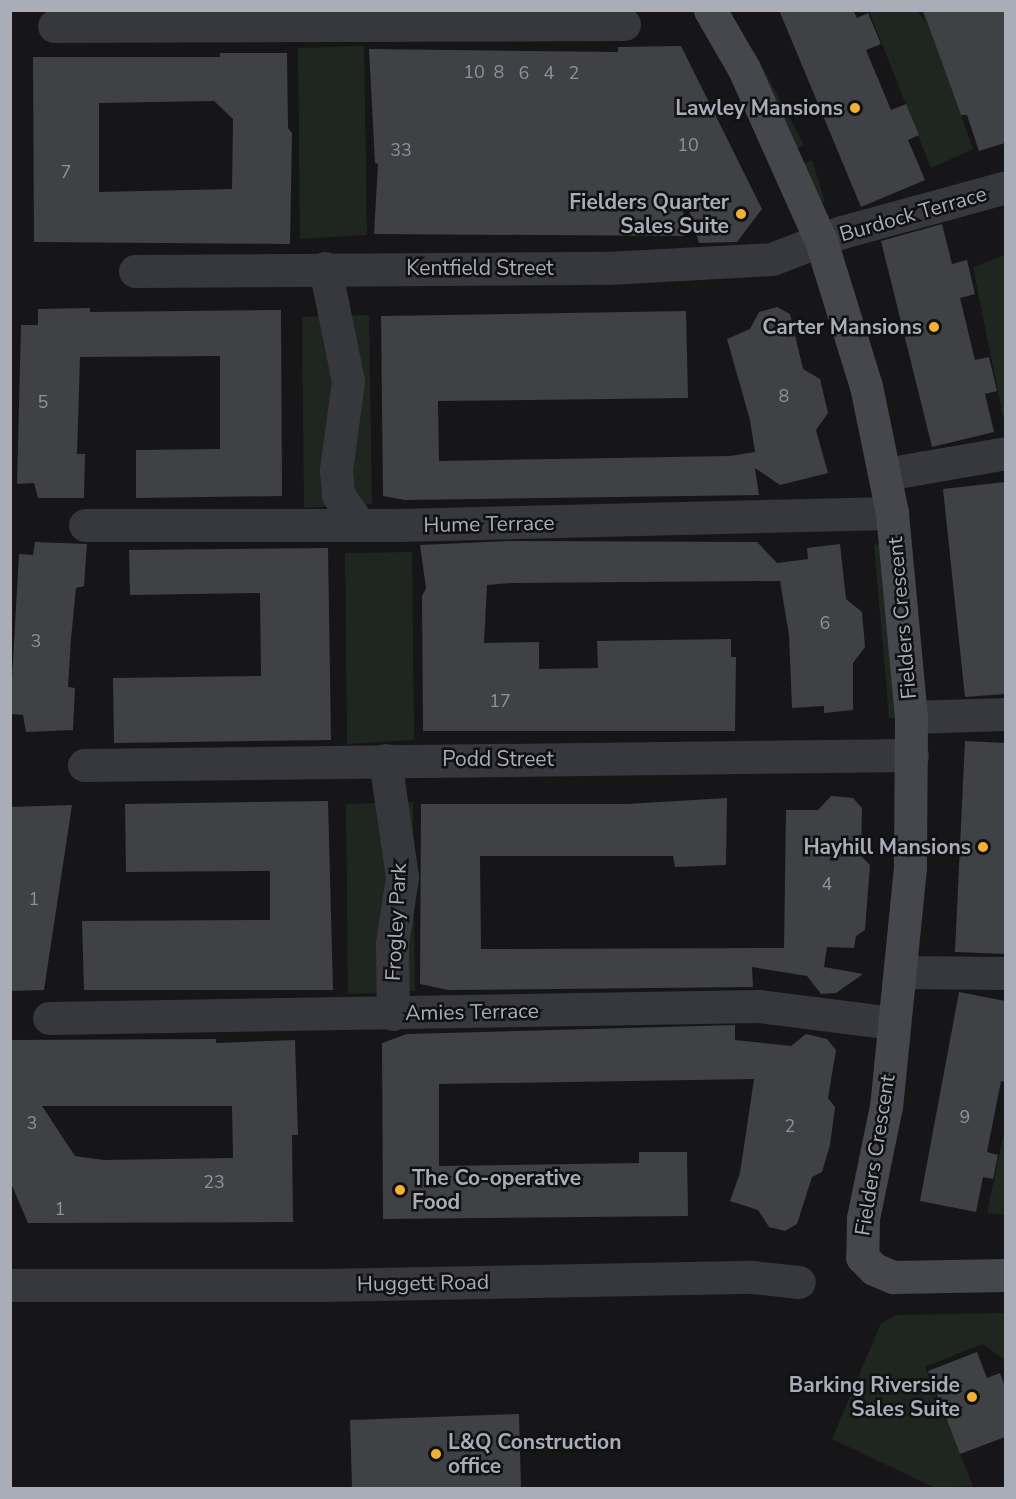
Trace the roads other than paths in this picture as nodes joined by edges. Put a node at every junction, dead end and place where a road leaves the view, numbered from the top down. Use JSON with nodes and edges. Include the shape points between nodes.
{"nodes":[{"id":1,"x":710,"y":10,"type":"edge"},
{"id":2,"x":316,"y":17,"type":"edge"},
{"id":3,"x":624,"y":24,"type":"dead end"},
{"id":4,"x":54,"y":26,"type":"dead end"},
{"id":5,"x":1005,"y":187,"type":"edge"},
{"id":6,"x":831,"y":237,"type":"junction"},
{"id":7,"x":325,"y":268,"type":"junction"},
{"id":8,"x":135,"y":271,"type":"dead end"},
{"id":9,"x":1005,"y":453,"type":"edge"},
{"id":10,"x":899,"y":472,"type":"junction"},
{"id":11,"x":878,"y":515,"type":"junction"},
{"id":12,"x":359,"y":524,"type":"junction"},
{"id":13,"x":85,"y":525,"type":"dead end"},
{"id":14,"x":1005,"y":714,"type":"edge"},
{"id":15,"x":925,"y":716,"type":"junction"},
{"id":16,"x":912,"y":755,"type":"junction"},
{"id":17,"x":385,"y":760,"type":"junction"},
{"id":18,"x":84,"y":765,"type":"dead end"},
{"id":19,"x":916,"y":971,"type":"junction"},
{"id":20,"x":1005,"y":973,"type":"edge"},
{"id":21,"x":393,"y":1014,"type":"junction"},
{"id":22,"x":49,"y":1018,"type":"dead end"},
{"id":23,"x":880,"y":1022,"type":"junction"},
{"id":24,"x":1005,"y":1275,"type":"edge"},
{"id":25,"x":799,"y":1282,"type":"dead end"},
{"id":26,"x":10,"y":1285,"type":"edge"}],
"edges":[{"from":1,"to":6,"type":"street","name":"Fielders Crescent"},
{"from":2,"to":3,"type":"street"},
{"from":2,"to":4,"type":"street"},
{"from":5,"to":6,"type":"street","name":"Burdock Terrace"},
{"from":6,"to":7,"type":"street","name":"Kentfield Street","via":[[790,255],[743,261],[608,267]]},
{"from":6,"to":10,"type":"street","name":"Fielders Crescent","via":[[866,386]]},
{"from":7,"to":8,"type":"street","name":"Kentfield Street"},
{"from":7,"to":12,"type":"street","via":[[348,381],[336,470],[338,495]]},
{"from":9,"to":10,"type":"street"},
{"from":10,"to":11,"type":"street","name":"Fielders Crescent"},
{"from":11,"to":12,"type":"street","name":"Hume Terrace"},
{"from":11,"to":15,"type":"street","name":"Fielders Crescent"},
{"from":12,"to":13,"type":"street","name":"Hume Terrace"},
{"from":14,"to":15,"type":"street"},
{"from":15,"to":16,"type":"street","name":"Fielders Crescent"},
{"from":16,"to":17,"type":"street","name":"Podd Street"},
{"from":16,"to":19,"type":"street","name":"Fielders Crescent","via":[[910,867]]},
{"from":17,"to":18,"type":"street","name":"Podd Street"},
{"from":17,"to":21,"type":"street","name":"Frogley Park","via":[[402,877],[392,943]]},
{"from":19,"to":20,"type":"street"},
{"from":19,"to":23,"type":"street","name":"Fielders Crescent"},
{"from":21,"to":22,"type":"street","name":"Amies Terrace"},
{"from":21,"to":23,"type":"street","name":"Amies Terrace","via":[[759,1006]]},
{"from":23,"to":24,"type":"street","name":"Fielders Crescent","via":[[886,1106],[863,1218],[862,1257],[874,1269],[893,1277]]},
{"from":25,"to":26,"type":"street","name":"Huggett Road","via":[[752,1277],[322,1285]]}]}
